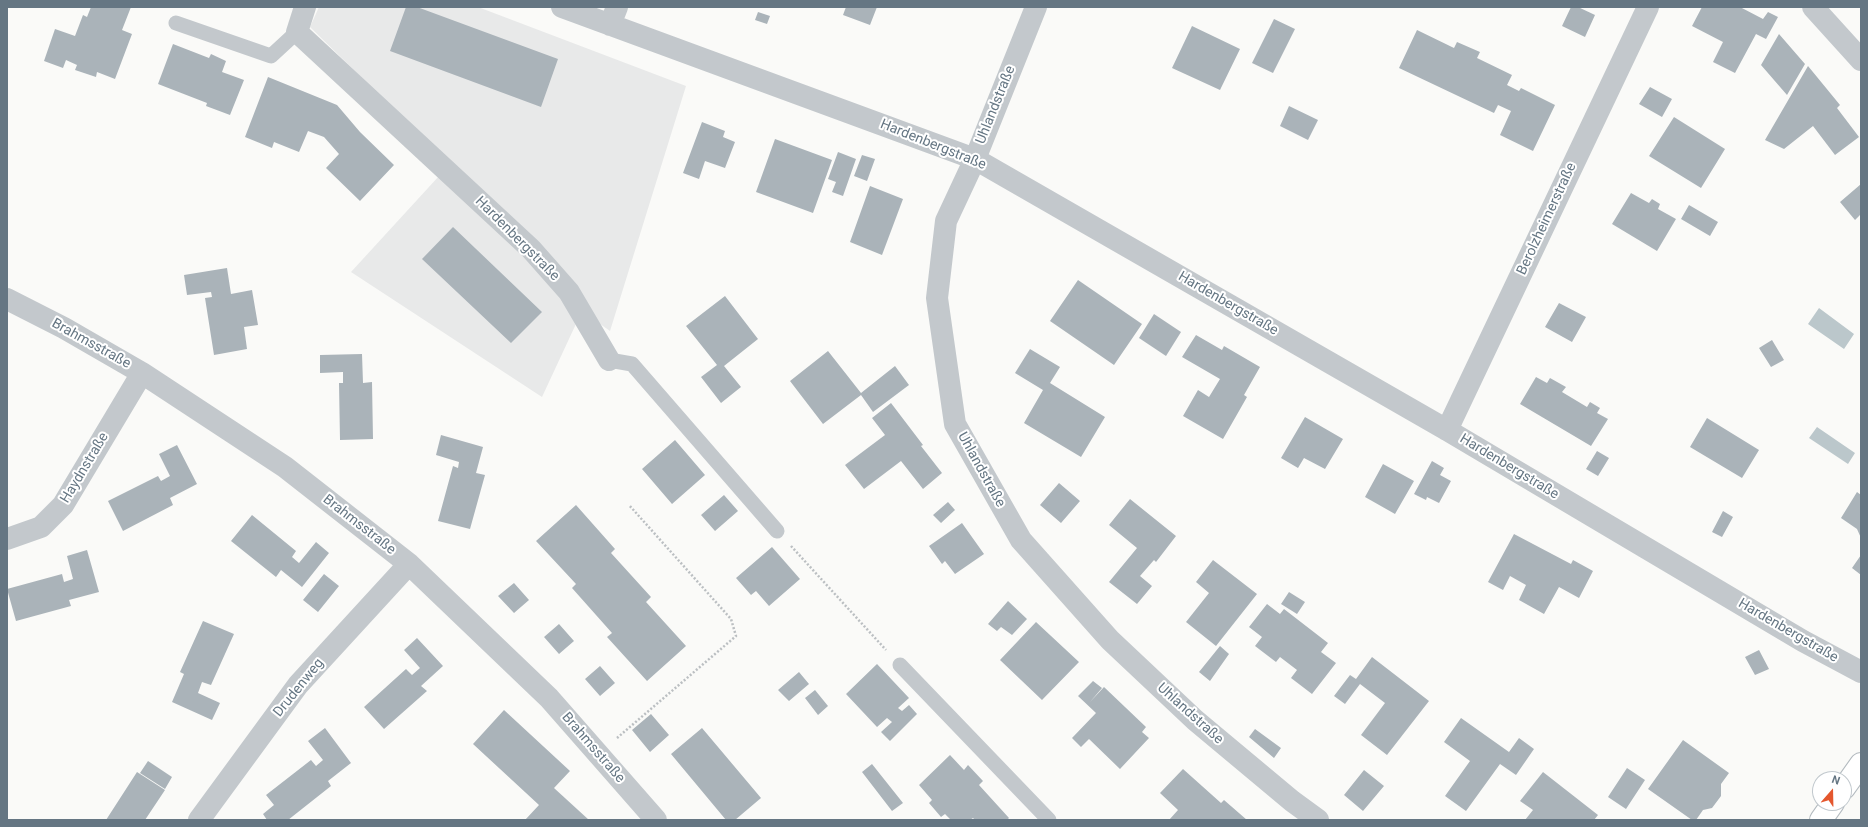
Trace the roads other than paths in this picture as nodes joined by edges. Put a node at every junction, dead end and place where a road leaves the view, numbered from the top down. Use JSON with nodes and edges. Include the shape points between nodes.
{"nodes":[{"id":1,"x":305,"y":7,"type":"edge"},
{"id":2,"x":562,"y":7,"type":"edge"},
{"id":3,"x":1036,"y":7,"type":"edge"},
{"id":4,"x":1648,"y":7,"type":"edge"},
{"id":5,"x":1813,"y":7,"type":"edge"},
{"id":6,"x":614,"y":16,"type":"edge"},
{"id":7,"x":176,"y":23,"type":"dead end"},
{"id":8,"x":297,"y":32,"type":"junction"},
{"id":9,"x":1861,"y":60,"type":"edge"},
{"id":10,"x":975,"y":159,"type":"junction"},
{"id":11,"x":7,"y":299,"type":"edge"},
{"id":12,"x":608,"y":360,"type":"joint"},
{"id":13,"x":142,"y":373,"type":"junction"},
{"id":14,"x":1447,"y":430,"type":"junction"},
{"id":15,"x":777,"y":531,"type":"road end"},
{"id":16,"x":7,"y":539,"type":"edge"},
{"id":17,"x":409,"y":564,"type":"junction"},
{"id":18,"x":900,"y":665,"type":"road end"},
{"id":19,"x":1861,"y":672,"type":"edge"},
{"id":20,"x":1861,"y":764,"type":"edge"},
{"id":21,"x":1852,"y":777,"type":"edge"},
{"id":22,"x":1827,"y":811,"type":"edge"},
{"id":23,"x":199,"y":820,"type":"edge"},
{"id":24,"x":656,"y":820,"type":"edge"},
{"id":25,"x":1049,"y":820,"type":"edge"},
{"id":26,"x":1318,"y":820,"type":"edge"},
{"id":27,"x":1821,"y":820,"type":"edge"}],
"edges":[{"from":1,"to":8,"type":"street"},
{"from":2,"to":6,"type":"street","name":"Hardenbergstraße"},
{"from":3,"to":10,"type":"street","name":"Uhlandstraße"},
{"from":4,"to":14,"type":"street","name":"Berolzheimerstraße"},
{"from":5,"to":9,"type":"street"},
{"from":6,"to":10,"type":"street","name":"Hardenbergstraße","via":[[828,103]]},
{"from":7,"to":8,"type":"lane","via":[[271,56]]},
{"from":8,"to":12,"type":"street","name":"Hardenbergstraße","via":[[531,249],[569,292]]},
{"from":10,"to":14,"type":"street","name":"Hardenbergstraße"},
{"from":10,"to":26,"type":"street","name":"Uhlandstraße","via":[[946,221],[937,298],[955,424],[1021,540],[1110,640],[1195,720]]},
{"from":11,"to":13,"type":"street","name":"Brahmsstraße"},
{"from":12,"to":15,"type":"lane","name":"Hardenbergstraße","via":[[632,364]]},
{"from":13,"to":16,"type":"street","name":"Haydnstraße","via":[[63,505],[41,527]]},
{"from":13,"to":17,"type":"street","name":"Brahmsstraße","via":[[285,467]]},
{"from":14,"to":19,"type":"street","name":"Hardenbergstraße","via":[[1796,637]]},
{"from":17,"to":23,"type":"street","name":"Drudenweg","via":[[298,685]]},
{"from":17,"to":24,"type":"street","name":"Brahmsstraße","via":[[549,698]]},
{"from":18,"to":25,"type":"lane"},
{"from":20,"to":21,"type":"street"},
{"from":22,"to":27,"type":"street"}]}
